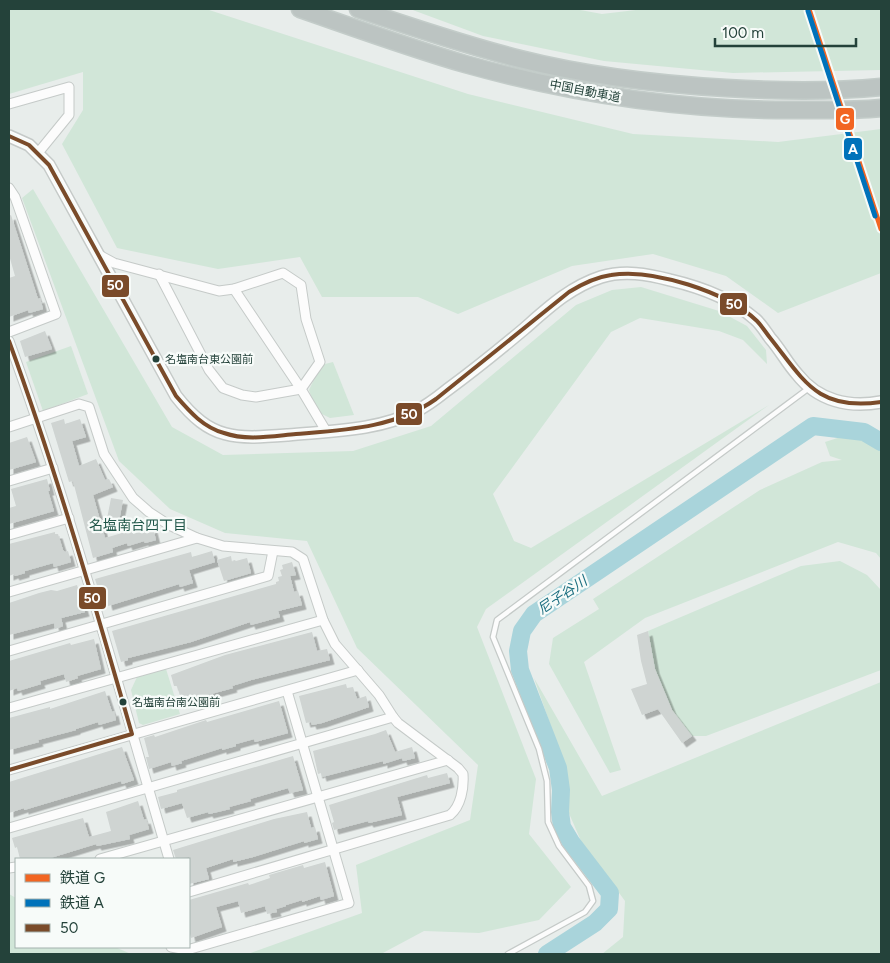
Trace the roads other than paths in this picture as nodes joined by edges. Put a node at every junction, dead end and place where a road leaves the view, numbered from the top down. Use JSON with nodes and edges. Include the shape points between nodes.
{"nodes":[{"id":1,"x":300,"y":9,"type":"edge"},
{"id":2,"x":358,"y":9,"type":"edge"},
{"id":3,"x":881,"y":87,"type":"edge"},
{"id":4,"x":9,"y":104,"type":"edge"},
{"id":5,"x":881,"y":108,"type":"edge"},
{"id":6,"x":9,"y":136,"type":"edge"},
{"id":7,"x":38,"y":152,"type":"junction"},
{"id":8,"x":9,"y":188,"type":"edge"},
{"id":9,"x":101,"y":256,"type":"junction"},
{"id":10,"x":159,"y":274,"type":"junction"},
{"id":11,"x":234,"y":289,"type":"junction"},
{"id":12,"x":9,"y":332,"type":"edge"},
{"id":13,"x":9,"y":342,"type":"edge"},
{"id":14,"x":19,"y":370,"type":"junction"},
{"id":15,"x":9,"y":373,"type":"edge"},
{"id":16,"x":809,"y":388,"type":"junction"},
{"id":17,"x":301,"y":389,"type":"junction"},
{"id":18,"x":881,"y":402,"type":"edge"},
{"id":19,"x":37,"y":418,"type":"junction"},
{"id":20,"x":9,"y":426,"type":"edge"},
{"id":21,"x":326,"y":431,"type":"junction"},
{"id":22,"x":53,"y":468,"type":"junction"},
{"id":23,"x":9,"y":481,"type":"edge"},
{"id":24,"x":69,"y":518,"type":"junction"},
{"id":25,"x":9,"y":535,"type":"edge"},
{"id":26,"x":197,"y":538,"type":"junction"},
{"id":27,"x":273,"y":552,"type":"junction"},
{"id":28,"x":85,"y":570,"type":"junction"},
{"id":29,"x":9,"y":592,"type":"edge"},
{"id":30,"x":323,"y":620,"type":"junction"},
{"id":31,"x":100,"y":625,"type":"junction"},
{"id":32,"x":9,"y":651,"type":"edge"},
{"id":33,"x":358,"y":670,"type":"junction"},
{"id":34,"x":115,"y":677,"type":"junction"},
{"id":35,"x":287,"y":691,"type":"junction"},
{"id":36,"x":9,"y":708,"type":"edge"},
{"id":37,"x":392,"y":718,"type":"junction"},
{"id":38,"x":132,"y":734,"type":"junction"},
{"id":39,"x":303,"y":744,"type":"junction"},
{"id":40,"x":448,"y":760,"type":"junction"},
{"id":41,"x":9,"y":770,"type":"edge"},
{"id":42,"x":147,"y":788,"type":"junction"},
{"id":43,"x":318,"y":797,"type":"junction"},
{"id":44,"x":9,"y":828,"type":"edge"},
{"id":45,"x":164,"y":841,"type":"junction"},
{"id":46,"x":334,"y":850,"type":"junction"},
{"id":47,"x":104,"y":858,"type":"edge"},
{"id":48,"x":169,"y":858,"type":"edge"},
{"id":49,"x":190,"y":892,"type":"edge"},
{"id":50,"x":174,"y":948,"type":"edge"},
{"id":51,"x":508,"y":954,"type":"edge"}],
"edges":[{"from":1,"to":5,"type":"highway","name":"中国自動車道","via":[[465,64],[577,91],[644,101],[756,110]]},
{"from":2,"to":3,"type":"highway","name":"中国自動車道","via":[[522,59],[635,80],[754,90]]},
{"from":4,"to":7,"type":"street","via":[[69,87],[69,115]]},
{"from":6,"to":7,"type":"street"},
{"from":7,"to":9,"type":"street","via":[[49,165]]},
{"from":8,"to":12,"type":"street","via":[[15,196],[56,314]]},
{"from":9,"to":10,"type":"street","via":[[114,263]]},
{"from":9,"to":21,"type":"street","via":[[176,396],[198,421],[232,436],[253,438]]},
{"from":10,"to":11,"type":"street","via":[[219,291]]},
{"from":10,"to":17,"type":"street","via":[[208,370],[223,388],[256,396]]},
{"from":11,"to":17,"type":"street"},
{"from":11,"to":17,"type":"street","via":[[284,273],[301,284],[306,319],[320,362]]},
{"from":13,"to":14,"type":"street"},
{"from":14,"to":15,"type":"street"},
{"from":14,"to":19,"type":"street"},
{"from":16,"to":18,"type":"street","via":[[845,404]]},
{"from":16,"to":21,"type":"street","via":[[756,320],[728,300],[686,284],[647,274],[623,273],[602,277],[565,294],[460,381],[417,411],[380,424]]},
{"from":16,"to":51,"type":"lane","via":[[497,620],[493,638],[539,749],[547,781],[548,822],[559,846],[589,886],[593,901],[585,912]]},
{"from":17,"to":21,"type":"street"},
{"from":19,"to":20,"type":"street"},
{"from":19,"to":22,"type":"street"},
{"from":19,"to":26,"type":"street","via":[[80,404],[89,407],[104,454],[133,498],[162,520]]},
{"from":22,"to":23,"type":"street"},
{"from":22,"to":24,"type":"street"},
{"from":24,"to":25,"type":"street"},
{"from":24,"to":28,"type":"street"},
{"from":26,"to":27,"type":"street","via":[[223,546]]},
{"from":26,"to":28,"type":"street"},
{"from":27,"to":30,"type":"street","via":[[292,552],[303,559]]},
{"from":27,"to":31,"type":"street","via":[[268,576]]},
{"from":28,"to":29,"type":"street"},
{"from":28,"to":31,"type":"street"},
{"from":30,"to":33,"type":"street","via":[[335,644]]},
{"from":30,"to":34,"type":"street"},
{"from":31,"to":32,"type":"street"},
{"from":31,"to":34,"type":"street"},
{"from":33,"to":35,"type":"street"},
{"from":33,"to":37,"type":"street","via":[[380,695]]},
{"from":34,"to":36,"type":"street"},
{"from":34,"to":38,"type":"street"},
{"from":35,"to":38,"type":"street"},
{"from":35,"to":39,"type":"street"},
{"from":37,"to":39,"type":"street"},
{"from":37,"to":40,"type":"street"},
{"from":38,"to":41,"type":"street"},
{"from":38,"to":42,"type":"street"},
{"from":39,"to":42,"type":"street"},
{"from":39,"to":43,"type":"street"},
{"from":40,"to":43,"type":"street"},
{"from":40,"to":46,"type":"street","via":[[463,774],[459,802],[450,816]]},
{"from":42,"to":44,"type":"street"},
{"from":42,"to":45,"type":"street"},
{"from":43,"to":45,"type":"street"},
{"from":43,"to":46,"type":"street"},
{"from":45,"to":47,"type":"street"},
{"from":45,"to":48,"type":"street"},
{"from":46,"to":49,"type":"street"},
{"from":46,"to":50,"type":"street","via":[[349,903],[194,948]]}]}
